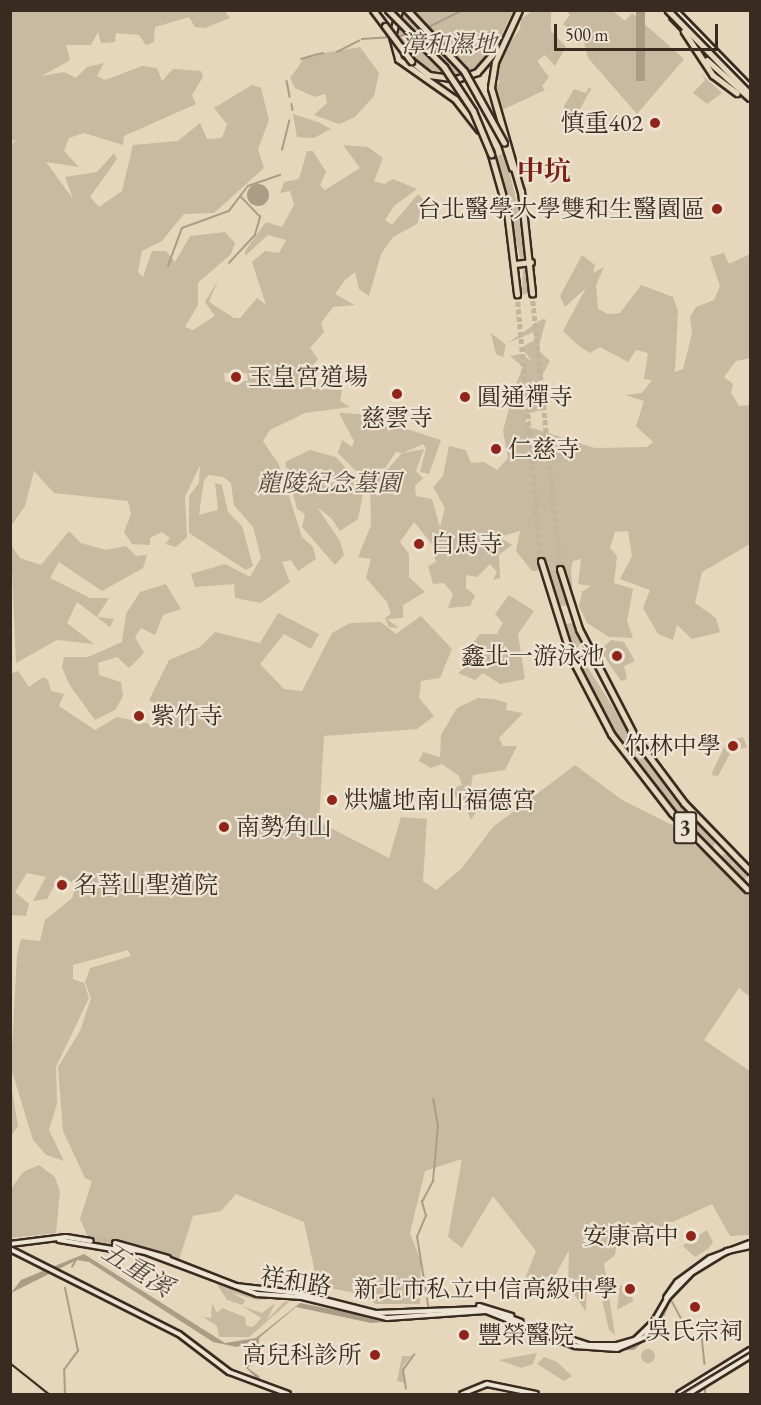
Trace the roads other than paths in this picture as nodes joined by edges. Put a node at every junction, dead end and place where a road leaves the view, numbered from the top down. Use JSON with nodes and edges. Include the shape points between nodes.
{"nodes":[{"id":1,"x":373,"y":10,"type":"edge"},
{"id":2,"x":388,"y":10,"type":"edge"},
{"id":3,"x":399,"y":10,"type":"edge"},
{"id":4,"x":407,"y":10,"type":"edge"},
{"id":5,"x":519,"y":10,"type":"edge"},
{"id":6,"x":669,"y":10,"type":"edge"},
{"id":7,"x":687,"y":29,"type":"junction"},
{"id":8,"x":697,"y":34,"type":"junction"},
{"id":9,"x":504,"y":40,"type":"junction"},
{"id":10,"x":697,"y":44,"type":"junction"},
{"id":11,"x":709,"y":46,"type":"junction"},
{"id":12,"x":703,"y":51,"type":"junction"},
{"id":13,"x":718,"y":61,"type":"junction"},
{"id":14,"x":747,"y":92,"type":"edge"},
{"id":15,"x":506,"y":142,"type":"junction"},
{"id":16,"x":491,"y":154,"type":"junction"},
{"id":17,"x":531,"y":262,"type":"junction"},
{"id":18,"x":515,"y":264,"type":"junction"},
{"id":19,"x":517,"y":294,"type":"tunnel mouth"},
{"id":20,"x":532,"y":294,"type":"tunnel mouth"},
{"id":21,"x":541,"y":561,"type":"tunnel mouth"},
{"id":22,"x":560,"y":568,"type":"tunnel mouth"},
{"id":23,"x":588,"y":650,"type":"junction"},
{"id":24,"x":571,"y":657,"type":"junction"},
{"id":25,"x":723,"y":846,"type":"junction"},
{"id":26,"x":712,"y":857,"type":"junction"},
{"id":27,"x":750,"y":871,"type":"edge"},
{"id":28,"x":747,"y":889,"type":"dead end"},
{"id":29,"x":10,"y":1244,"type":"edge"},
{"id":30,"x":750,"y":1245,"type":"edge"},
{"id":31,"x":10,"y":1249,"type":"edge"},
{"id":32,"x":165,"y":1260,"type":"junction"},
{"id":33,"x":431,"y":1313,"type":"junction"},
{"id":34,"x":398,"y":1316,"type":"junction"},
{"id":35,"x":750,"y":1350,"type":"edge"},
{"id":36,"x":750,"y":1356,"type":"edge"},
{"id":37,"x":710,"y":1378,"type":"junction"},
{"id":38,"x":288,"y":1395,"type":"edge"},
{"id":39,"x":462,"y":1395,"type":"edge"},
{"id":40,"x":536,"y":1395,"type":"edge"},
{"id":41,"x":679,"y":1395,"type":"edge"},
{"id":42,"x":688,"y":1395,"type":"edge"}],
"edges":[{"from":1,"to":9,"type":"highway","bridge":true,"via":[[411,61],[429,75],[456,79],[482,68]]},
{"from":2,"to":16,"type":"highway","bridge":true,"via":[[444,67],[473,111]]},
{"from":3,"to":16,"type":"highway","bridge":true,"via":[[392,26],[394,51],[406,68],[464,107]]},
{"from":4,"to":15,"type":"highway","bridge":true,"via":[[464,71]]},
{"from":5,"to":9,"type":"highway"},
{"from":6,"to":7,"type":"main road"},
{"from":6,"to":8,"type":"main road"},
{"from":6,"to":10,"type":"main road"},
{"from":6,"to":14,"type":"highway","bridge":true},
{"from":6,"to":14,"type":"highway","bridge":true,"via":[[713,75]]},
{"from":7,"to":8,"type":"main road"},
{"from":7,"to":10,"type":"main road"},
{"from":8,"to":11,"type":"main road"},
{"from":9,"to":15,"type":"highway","via":[[492,72],[493,99]]},
{"from":10,"to":12,"type":"main road"},
{"from":10,"to":14,"type":"highway","bridge":true,"via":[[707,60]]},
{"from":11,"to":13,"type":"main road"},
{"from":11,"to":14,"type":"main road"},
{"from":12,"to":13,"type":"main road"},
{"from":12,"to":14,"type":"main road"},
{"from":13,"to":14,"type":"main road"},
{"from":15,"to":17,"type":"highway","via":[[521,192]]},
{"from":16,"to":18,"type":"highway"},
{"from":17,"to":18,"type":"highway"},
{"from":17,"to":20,"type":"highway"},
{"from":18,"to":19,"type":"highway"},
{"from":21,"to":24,"type":"highway","number":"3"},
{"from":22,"to":23,"type":"highway","number":"3"},
{"from":23,"to":24,"type":"highway"},
{"from":23,"to":25,"type":"highway","number":"3","via":[[638,742]]},
{"from":24,"to":26,"type":"highway","number":"3","via":[[590,697],[629,759]]},
{"from":25,"to":26,"type":"highway"},
{"from":25,"to":27,"type":"highway","number":"3"},
{"from":26,"to":28,"type":"highway","number":"3"},
{"from":29,"to":32,"type":"main road","via":[[52,1238],[83,1239],[91,1240],[60,1238]]},
{"from":30,"to":33,"type":"main road","name":"祥和路","via":[[727,1251],[691,1273],[668,1297],[652,1329],[629,1347],[575,1346],[486,1311]]},
{"from":30,"to":33,"type":"main road","name":"祥和路","via":[[726,1249],[690,1271],[668,1293],[646,1332],[628,1344],[579,1344],[490,1306]]},
{"from":31,"to":38,"type":"main road","via":[[186,1338],[229,1372]]},
{"from":32,"to":34,"type":"main road","name":"祥和路","via":[[230,1287]]},
{"from":32,"to":34,"type":"main road","name":"祥和路","via":[[115,1245],[171,1260],[236,1286]]},
{"from":33,"to":34,"type":"main road","name":"祥和路"},
{"from":35,"to":37,"type":"main road"},
{"from":36,"to":37,"type":"main road"},
{"from":37,"to":41,"type":"main road"},
{"from":37,"to":42,"type":"main road"},
{"from":39,"to":40,"type":"main road","via":[[487,1384]]}]}
